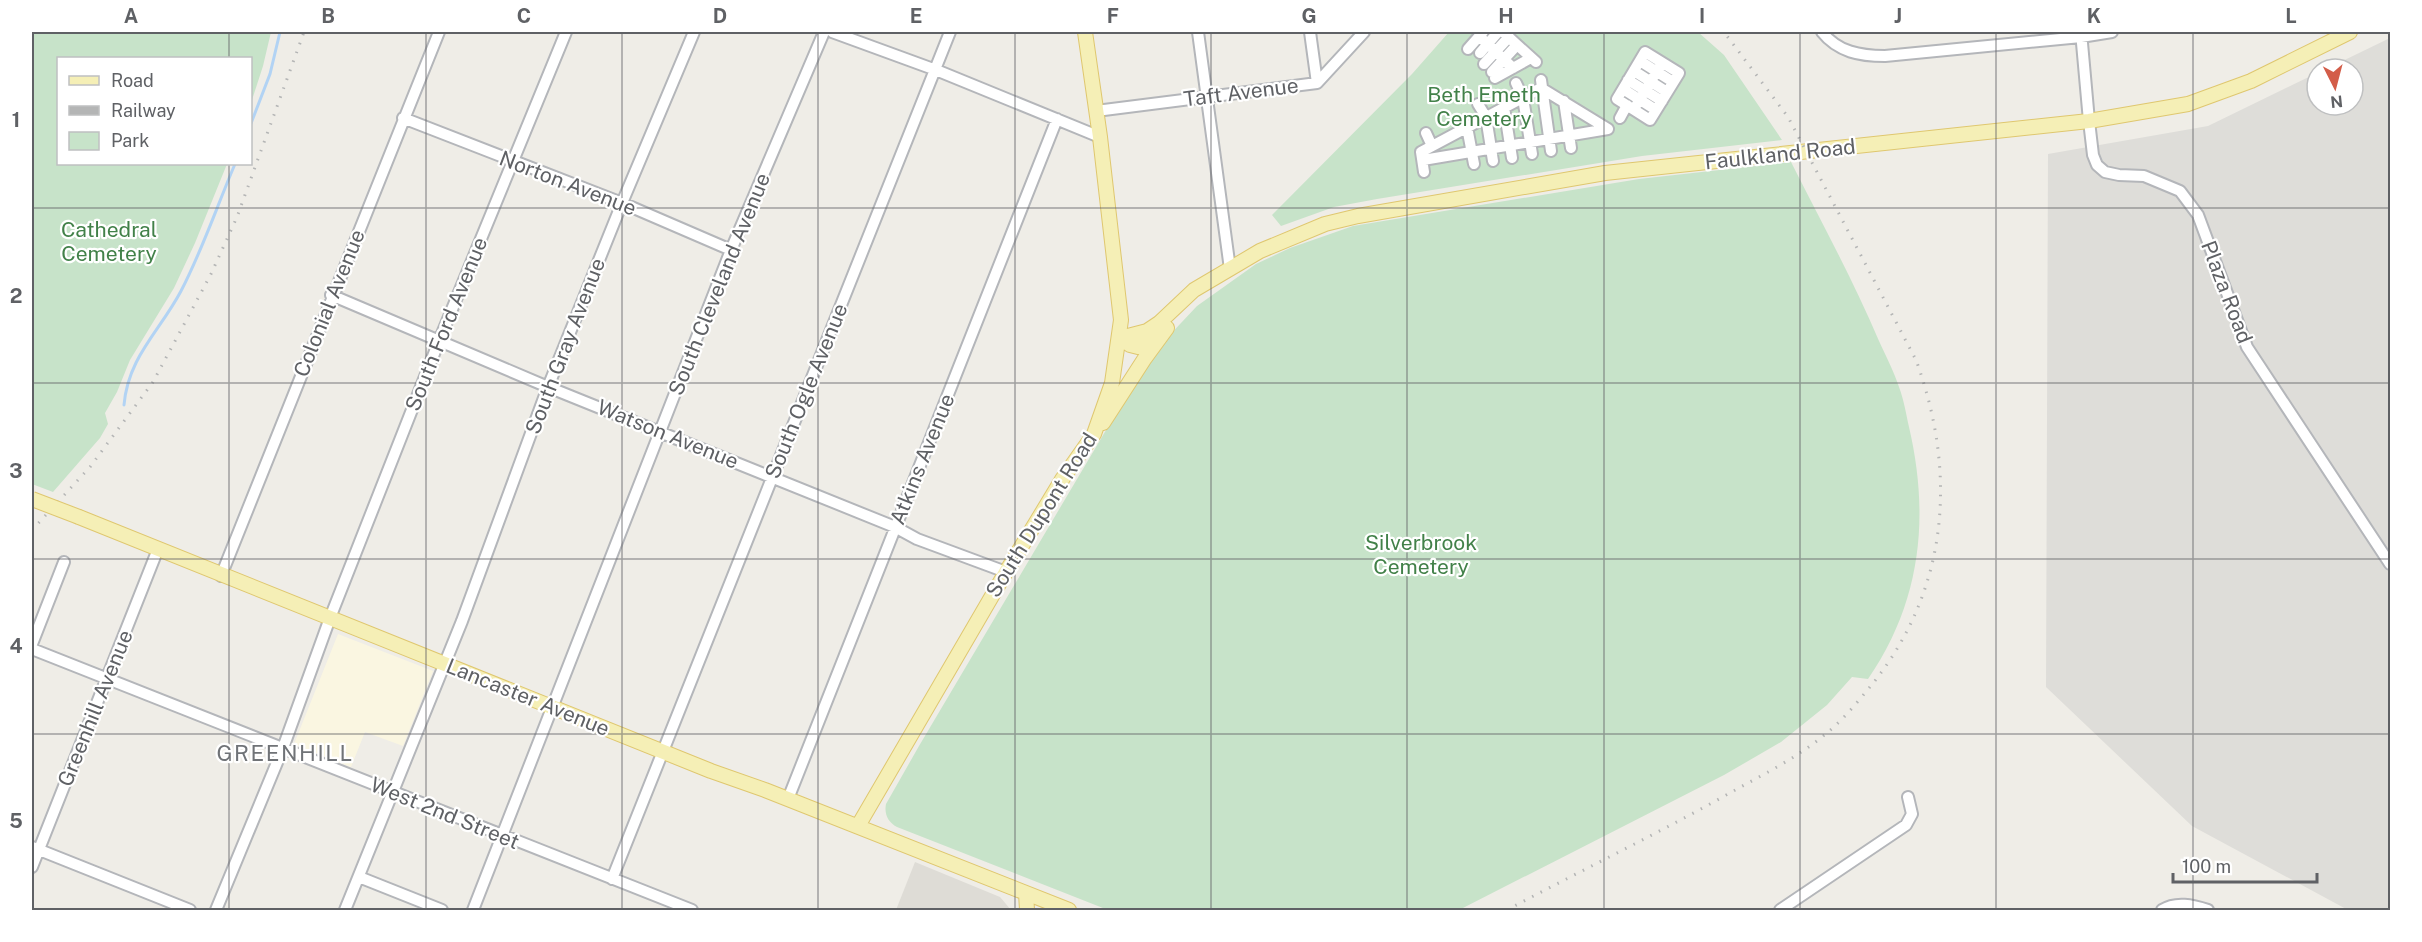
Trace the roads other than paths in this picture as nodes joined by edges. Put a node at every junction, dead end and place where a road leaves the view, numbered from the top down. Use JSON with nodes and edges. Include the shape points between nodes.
{"nodes":[{"id":1,"x":439,"y":32,"type":"edge"},
{"id":2,"x":566,"y":32,"type":"edge"},
{"id":3,"x":694,"y":32,"type":"edge"},
{"id":4,"x":824,"y":32,"type":"edge"},
{"id":5,"x":832,"y":32,"type":"edge"},
{"id":6,"x":950,"y":32,"type":"edge"},
{"id":7,"x":1084,"y":32,"type":"edge"},
{"id":8,"x":1198,"y":32,"type":"edge"},
{"id":9,"x":1310,"y":32,"type":"edge"},
{"id":10,"x":1364,"y":32,"type":"edge"},
{"id":11,"x":1822,"y":32,"type":"edge"},
{"id":12,"x":2112,"y":32,"type":"edge"},
{"id":13,"x":2350,"y":32,"type":"edge"},
{"id":14,"x":1481,"y":34,"type":"edge"},
{"id":15,"x":2081,"y":34,"type":"edge"},
{"id":16,"x":1507,"y":36,"type":"edge"},
{"id":17,"x":1468,"y":49,"type":"dead end"},
{"id":18,"x":1491,"y":60,"type":"junction"},
{"id":19,"x":1513,"y":68,"type":"junction"},
{"id":20,"x":936,"y":70,"type":"junction"},
{"id":21,"x":1631,"y":76,"type":"junction"},
{"id":22,"x":1317,"y":82,"type":"junction"},
{"id":23,"x":1516,"y":83,"type":"dead end"},
{"id":24,"x":1541,"y":84,"type":"junction"},
{"id":25,"x":1645,"y":89,"type":"junction"},
{"id":26,"x":1207,"y":96,"type":"junction"},
{"id":27,"x":1665,"y":97,"type":"junction"},
{"id":28,"x":1523,"y":98,"type":"junction"},
{"id":29,"x":1564,"y":101,"type":"junction"},
{"id":30,"x":1478,"y":104,"type":"dead end"},
{"id":31,"x":1504,"y":107,"type":"junction"},
{"id":32,"x":1096,"y":111,"type":"junction"},
{"id":33,"x":1586,"y":115,"type":"junction"},
{"id":34,"x":1486,"y":117,"type":"junction"},
{"id":35,"x":403,"y":118,"type":"junction"},
{"id":36,"x":1620,"y":118,"type":"dead end"},
{"id":37,"x":1057,"y":119,"type":"junction"},
{"id":38,"x":2089,"y":121,"type":"junction"},
{"id":39,"x":1467,"y":127,"type":"junction"},
{"id":40,"x":1588,"y":132,"type":"junction"},
{"id":41,"x":1426,"y":133,"type":"dead end"},
{"id":42,"x":1569,"y":135,"type":"junction"},
{"id":43,"x":1100,"y":137,"type":"junction"},
{"id":44,"x":1449,"y":137,"type":"junction"},
{"id":45,"x":1549,"y":138,"type":"junction"},
{"id":46,"x":1530,"y":142,"type":"junction"},
{"id":47,"x":1590,"y":144,"type":"dead end"},
{"id":48,"x":1510,"y":145,"type":"junction"},
{"id":49,"x":1432,"y":146,"type":"junction"},
{"id":50,"x":1491,"y":148,"type":"junction"},
{"id":51,"x":1571,"y":148,"type":"dead end"},
{"id":52,"x":1472,"y":151,"type":"junction"},
{"id":53,"x":1551,"y":151,"type":"dead end"},
{"id":54,"x":1532,"y":154,"type":"dead end"},
{"id":55,"x":1452,"y":155,"type":"junction"},
{"id":56,"x":1512,"y":158,"type":"dead end"},
{"id":57,"x":1423,"y":160,"type":"junction"},
{"id":58,"x":511,"y":161,"type":"junction"},
{"id":59,"x":1493,"y":161,"type":"dead end"},
{"id":60,"x":1474,"y":164,"type":"dead end"},
{"id":61,"x":1424,"y":172,"type":"dead end"},
{"id":62,"x":622,"y":203,"type":"junction"},
{"id":63,"x":731,"y":250,"type":"junction"},
{"id":64,"x":1230,"y":269,"type":"junction"},
{"id":65,"x":1210,"y":282,"type":"junction"},
{"id":66,"x":332,"y":295,"type":"junction"},
{"id":67,"x":1167,"y":328,"type":"junction"},
{"id":68,"x":1120,"y":338,"type":"junction"},
{"id":69,"x":439,"y":341,"type":"junction"},
{"id":70,"x":548,"y":387,"type":"junction"},
{"id":71,"x":659,"y":430,"type":"junction"},
{"id":72,"x":1094,"y":434,"type":"junction"},
{"id":73,"x":771,"y":476,"type":"junction"},
{"id":74,"x":32,"y":499,"type":"edge"},
{"id":75,"x":895,"y":527,"type":"junction"},
{"id":76,"x":158,"y":549,"type":"junction"},
{"id":77,"x":64,"y":562,"type":"dead end"},
{"id":78,"x":2391,"y":564,"type":"edge"},
{"id":79,"x":1006,"y":572,"type":"junction"},
{"id":80,"x":221,"y":576,"type":"junction"},
{"id":81,"x":330,"y":618,"type":"junction"},
{"id":82,"x":32,"y":644,"type":"edge"},
{"id":83,"x":32,"y":649,"type":"edge"},
{"id":84,"x":444,"y":664,"type":"junction"},
{"id":85,"x":107,"y":677,"type":"junction"},
{"id":86,"x":553,"y":707,"type":"junction"},
{"id":87,"x":283,"y":748,"type":"junction"},
{"id":88,"x":664,"y":751,"type":"junction"},
{"id":89,"x":393,"y":792,"type":"junction"},
{"id":90,"x":1908,"y":797,"type":"dead end"},
{"id":91,"x":788,"y":799,"type":"junction"},
{"id":92,"x":858,"y":826,"type":"junction"},
{"id":93,"x":503,"y":836,"type":"junction"},
{"id":94,"x":35,"y":848,"type":"edge"},
{"id":95,"x":32,"y":867,"type":"edge"},
{"id":96,"x":359,"y":877,"type":"junction"},
{"id":97,"x":612,"y":879,"type":"junction"},
{"id":98,"x":1026,"y":893,"type":"junction"},
{"id":99,"x":1061,"y":909,"type":"edge"},
{"id":100,"x":190,"y":910,"type":"edge"},
{"id":101,"x":216,"y":910,"type":"edge"},
{"id":102,"x":345,"y":910,"type":"edge"},
{"id":103,"x":442,"y":910,"type":"edge"},
{"id":104,"x":472,"y":910,"type":"edge"},
{"id":105,"x":692,"y":910,"type":"edge"},
{"id":106,"x":1027,"y":910,"type":"edge"},
{"id":107,"x":1780,"y":910,"type":"edge"},
{"id":108,"x":2162,"y":910,"type":"edge"},
{"id":109,"x":2208,"y":910,"type":"edge"}],
"edges":[{"from":1,"to":35,"type":"street","name":"Colonial Avenue"},
{"from":2,"to":58,"type":"street","name":"South Ford Avenue"},
{"from":3,"to":62,"type":"street","name":"South Gray Avenue"},
{"from":4,"to":63,"type":"street","name":"South Cleveland Avenue"},
{"from":5,"to":20,"type":"street"},
{"from":6,"to":20,"type":"street","name":"South Ogle Avenue"},
{"from":7,"to":32,"type":"main road","name":"South Dupont Road"},
{"from":8,"to":26,"type":"street"},
{"from":9,"to":22,"type":"street"},
{"from":10,"to":22,"type":"street","name":"Taft Avenue"},
{"from":11,"to":15,"type":"street","via":[[1844,49],[1862,56]]},
{"from":12,"to":15,"type":"street"},
{"from":13,"to":38,"type":"main road","name":"Faulkland Road","via":[[2216,95],[2188,104]]},
{"from":14,"to":17,"type":"street"},
{"from":14,"to":18,"type":"street"},
{"from":15,"to":38,"type":"street","name":"Plaza Road"},
{"from":16,"to":18,"type":"street"},
{"from":16,"to":18,"type":"street"},
{"from":16,"to":19,"type":"street","via":[[1534,60]]},
{"from":18,"to":19,"type":"street"},
{"from":18,"to":19,"type":"street"},
{"from":20,"to":37,"type":"street"},
{"from":20,"to":73,"type":"street","name":"South Ogle Avenue"},
{"from":21,"to":25,"type":"street"},
{"from":21,"to":25,"type":"street","via":[[1617,99]]},
{"from":21,"to":25,"type":"street","via":[[1645,52]]},
{"from":22,"to":26,"type":"street","name":"Taft Avenue"},
{"from":23,"to":28,"type":"street"},
{"from":24,"to":28,"type":"street"},
{"from":24,"to":29,"type":"street"},
{"from":24,"to":45,"type":"street"},
{"from":25,"to":27,"type":"street"},
{"from":25,"to":27,"type":"street"},
{"from":25,"to":27,"type":"street","via":[[1679,73]]},
{"from":25,"to":36,"type":"street"},
{"from":26,"to":32,"type":"street","name":"Taft Avenue"},
{"from":26,"to":64,"type":"street"},
{"from":28,"to":31,"type":"street"},
{"from":28,"to":46,"type":"street"},
{"from":29,"to":33,"type":"street"},
{"from":29,"to":42,"type":"street"},
{"from":30,"to":34,"type":"street"},
{"from":31,"to":34,"type":"street"},
{"from":31,"to":48,"type":"street"},
{"from":32,"to":43,"type":"main road","name":"South Dupont Road"},
{"from":33,"to":40,"type":"street"},
{"from":33,"to":40,"type":"street","via":[[1608,129]]},
{"from":34,"to":39,"type":"street"},
{"from":34,"to":50,"type":"street"},
{"from":35,"to":58,"type":"street","name":"Norton Avenue"},
{"from":35,"to":66,"type":"street","name":"Colonial Avenue"},
{"from":37,"to":43,"type":"street"},
{"from":37,"to":75,"type":"street","name":"Atkins Avenue"},
{"from":38,"to":64,"type":"main road","name":"Faulkland Road","via":[[1605,173],[1388,210],[1325,224],[1260,251]]},
{"from":38,"to":78,"type":"street","name":"Plaza Road","via":[[2093,155],[2105,172],[2144,176],[2180,190],[2198,215],[2247,347]]},
{"from":39,"to":44,"type":"street"},
{"from":39,"to":52,"type":"street"},
{"from":40,"to":42,"type":"street"},
{"from":40,"to":47,"type":"street"},
{"from":41,"to":49,"type":"street"},
{"from":42,"to":45,"type":"street"},
{"from":42,"to":51,"type":"street"},
{"from":43,"to":68,"type":"main road","name":"South Dupont Road","via":[[1119,290]]},
{"from":44,"to":49,"type":"street"},
{"from":44,"to":55,"type":"street"},
{"from":45,"to":46,"type":"street"},
{"from":45,"to":53,"type":"street"},
{"from":46,"to":48,"type":"street"},
{"from":46,"to":54,"type":"street"},
{"from":48,"to":50,"type":"street"},
{"from":48,"to":56,"type":"street"},
{"from":49,"to":57,"type":"street","via":[[1421,152]]},
{"from":50,"to":52,"type":"street"},
{"from":50,"to":59,"type":"street"},
{"from":52,"to":55,"type":"street"},
{"from":52,"to":60,"type":"street"},
{"from":55,"to":57,"type":"street"},
{"from":57,"to":61,"type":"street"},
{"from":58,"to":62,"type":"street","name":"Norton Avenue"},
{"from":58,"to":69,"type":"street","name":"South Ford Avenue"},
{"from":62,"to":63,"type":"street","name":"Norton Avenue"},
{"from":62,"to":70,"type":"street","name":"South Gray Avenue"},
{"from":63,"to":71,"type":"street","name":"South Cleveland Avenue"},
{"from":64,"to":65,"type":"main road","name":"Faulkland Road"},
{"from":65,"to":67,"type":"main road","name":"Faulkland Road"},
{"from":65,"to":68,"type":"main road","name":"Faulkland Road","via":[[1194,290],[1147,331]]},
{"from":66,"to":69,"type":"street","name":"Watson Avenue"},
{"from":66,"to":80,"type":"street","name":"Colonial Avenue"},
{"from":67,"to":68,"type":"main road","name":"Faulkland Road","via":[[1159,337],[1138,347]]},
{"from":67,"to":72,"type":"main road"},
{"from":68,"to":72,"type":"main road","name":"South Dupont Road","via":[[1112,382]]},
{"from":69,"to":70,"type":"street","name":"Watson Avenue"},
{"from":69,"to":81,"type":"street","name":"South Ford Avenue"},
{"from":70,"to":71,"type":"street","name":"Watson Avenue"},
{"from":70,"to":84,"type":"street","name":"South Gray Avenue"},
{"from":71,"to":73,"type":"street","name":"Watson Avenue"},
{"from":71,"to":86,"type":"street","name":"South Cleveland Avenue"},
{"from":72,"to":79,"type":"main road","name":"South Dupont Road"},
{"from":73,"to":75,"type":"street","name":"Watson Avenue"},
{"from":73,"to":88,"type":"street","name":"South Ogle Avenue"},
{"from":74,"to":76,"type":"main road","name":"Lancaster Avenue","bridge":true},
{"from":75,"to":79,"type":"street","name":"Watson Avenue"},
{"from":75,"to":91,"type":"street","name":"Atkins Avenue"},
{"from":76,"to":80,"type":"main road","name":"Lancaster Avenue"},
{"from":76,"to":85,"type":"street","name":"Greenhill Avenue"},
{"from":77,"to":82,"type":"street"},
{"from":79,"to":92,"type":"main road","name":"South Dupont Road"},
{"from":80,"to":81,"type":"main road","name":"Lancaster Avenue"},
{"from":81,"to":84,"type":"main road","name":"Lancaster Avenue"},
{"from":81,"to":87,"type":"street","name":"South Ford Avenue"},
{"from":83,"to":85,"type":"street","name":"West 2nd Street"},
{"from":84,"to":86,"type":"main road","name":"Lancaster Avenue"},
{"from":84,"to":89,"type":"street","name":"South Gray Avenue"},
{"from":85,"to":87,"type":"street","name":"West 2nd Street"},
{"from":85,"to":94,"type":"street","name":"Greenhill Avenue"},
{"from":86,"to":88,"type":"main road","name":"Lancaster Avenue"},
{"from":86,"to":93,"type":"street","name":"South Cleveland Avenue"},
{"from":87,"to":89,"type":"street","name":"West 2nd Street"},
{"from":87,"to":101,"type":"street","name":"South Ford Avenue"},
{"from":88,"to":91,"type":"main road","name":"Lancaster Avenue"},
{"from":88,"to":97,"type":"street","name":"South Ogle Avenue"},
{"from":89,"to":93,"type":"street","name":"West 2nd Street"},
{"from":89,"to":96,"type":"street","name":"South Gray Avenue"},
{"from":90,"to":107,"type":"street","via":[[1912,814],[1906,825]]},
{"from":91,"to":92,"type":"main road","name":"Lancaster Avenue"},
{"from":92,"to":98,"type":"main road","name":"Lancaster Avenue"},
{"from":93,"to":97,"type":"street","name":"West 2nd Street"},
{"from":93,"to":104,"type":"street","name":"South Cleveland Avenue"},
{"from":94,"to":95,"type":"street","name":"Greenhill Avenue"},
{"from":94,"to":100,"type":"street"},
{"from":96,"to":102,"type":"street","name":"South Gray Avenue"},
{"from":96,"to":103,"type":"street"},
{"from":97,"to":105,"type":"street","name":"West 2nd Street"},
{"from":98,"to":99,"type":"main road","name":"Lancaster Avenue"},
{"from":98,"to":106,"type":"main road"},
{"from":108,"to":109,"type":"street","via":[[2190,904]]}]}
